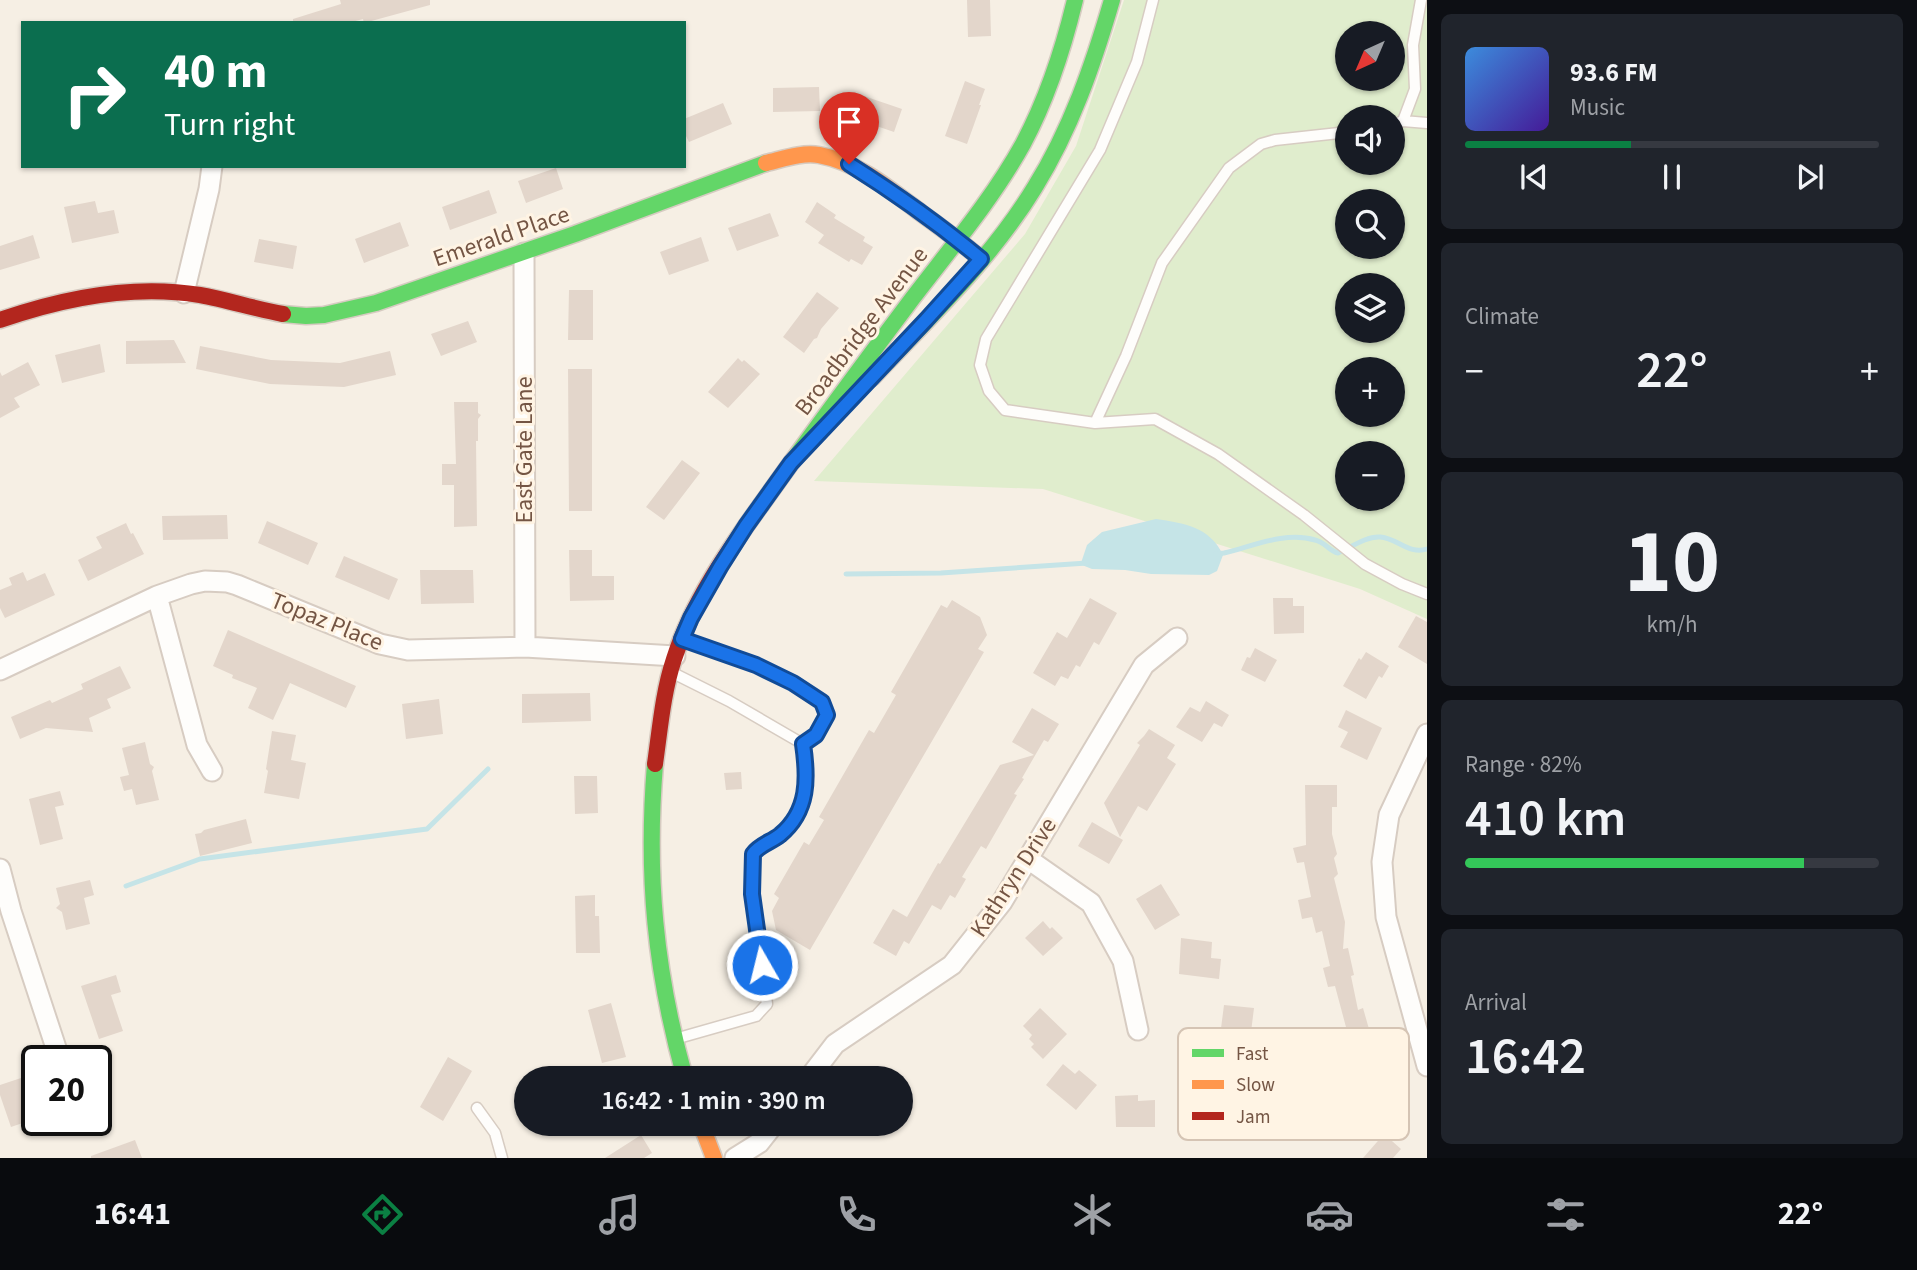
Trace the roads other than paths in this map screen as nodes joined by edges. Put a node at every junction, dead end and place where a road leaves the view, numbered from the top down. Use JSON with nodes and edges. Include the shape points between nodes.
{"nodes":[{"id":1,"x":1074,"y":0,"type":"edge"},
{"id":2,"x":1112,"y":0,"type":"edge"},
{"id":3,"x":1153,"y":0,"type":"edge"},
{"id":4,"x":1421,"y":0,"type":"edge"},
{"id":5,"x":1405,"y":109,"type":"edge"},
{"id":6,"x":1405,"y":123,"type":"edge"},
{"id":7,"x":1427,"y":123,"type":"edge"},
{"id":8,"x":1335,"y":133,"type":"edge"},
{"id":9,"x":212,"y":168,"type":"edge"},
{"id":10,"x":958,"y":239,"type":"junction"},
{"id":11,"x":524,"y":253,"type":"junction"},
{"id":12,"x":981,"y":259,"type":"junction"},
{"id":13,"x":184,"y":293,"type":"junction"},
{"id":14,"x":0,"y":320,"type":"edge"},
{"id":15,"x":1095,"y":423,"type":"junction"},
{"id":16,"x":791,"y":463,"type":"junction"},
{"id":17,"x":1427,"y":594,"type":"edge"},
{"id":18,"x":157,"y":596,"type":"junction"},
{"id":19,"x":1177,"y":638,"type":"dead end"},
{"id":20,"x":525,"y":647,"type":"junction"},
{"id":21,"x":676,"y":656,"type":"junction"},
{"id":22,"x":0,"y":670,"type":"edge"},
{"id":23,"x":1427,"y":734,"type":"edge"},
{"id":24,"x":803,"y":744,"type":"junction"},
{"id":25,"x":212,"y":772,"type":"dead end"},
{"id":26,"x":1028,"y":859,"type":"junction"},
{"id":27,"x":0,"y":869,"type":"edge"},
{"id":28,"x":1138,"y":1030,"type":"dead end"},
{"id":29,"x":674,"y":1039,"type":"junction"},
{"id":30,"x":55,"y":1045,"type":"edge"},
{"id":31,"x":682,"y":1066,"type":"edge"},
{"id":32,"x":818,"y":1066,"type":"edge"},
{"id":33,"x":1427,"y":1066,"type":"edge"},
{"id":34,"x":477,"y":1108,"type":"dead end"},
{"id":35,"x":706,"y":1136,"type":"edge"},
{"id":36,"x":765,"y":1136,"type":"edge"},
{"id":37,"x":502,"y":1158,"type":"edge"},
{"id":38,"x":714,"y":1158,"type":"edge"},
{"id":39,"x":735,"y":1158,"type":"edge"}],
"edges":[{"from":1,"to":10,"type":"main road","name":"Broadbridge Avenue","via":[[1044,98],[1027,134],[995,191]]},
{"from":2,"to":12,"type":"main road","name":"Broadbridge Avenue","via":[[1083,90],[1053,155],[1018,212]]},
{"from":3,"to":15,"type":"lane","via":[[1137,62],[1100,150],[986,339],[980,365],[989,391],[1005,410]]},
{"from":4,"to":5,"type":"lane","via":[[1413,45],[1415,89]]},
{"from":6,"to":7,"type":"lane"},
{"from":8,"to":15,"type":"lane","via":[[1261,144],[1229,168],[1162,263]]},
{"from":9,"to":13,"type":"street"},
{"from":10,"to":11,"type":"main road","name":"Emerald Place","via":[[849,164],[800,154]]},
{"from":10,"to":12,"type":"main road","name":"Emerald Place"},
{"from":10,"to":16,"type":"main road","name":"Broadbridge Avenue"},
{"from":11,"to":13,"type":"main road","name":"Emerald Place","via":[[365,307],[323,315],[272,312]]},
{"from":11,"to":20,"type":"street","name":"East Gate Lane"},
{"from":12,"to":16,"type":"main road","name":"Broadbridge Avenue"},
{"from":13,"to":14,"type":"main road","name":"Emerald Place","via":[[97,296],[42,306]]},
{"from":15,"to":17,"type":"lane","via":[[1155,419],[1218,454],[1365,564]]},
{"from":16,"to":21,"type":"main road","name":"Broadbridge Avenue","via":[[726,557],[691,618]]},
{"from":18,"to":20,"type":"street","name":"Topaz Place","via":[[191,584],[227,582],[395,648]]},
{"from":18,"to":22,"type":"street","name":"Topaz Place"},
{"from":18,"to":25,"type":"street","via":[[197,745]]},
{"from":19,"to":26,"type":"street","name":"Kathryn Drive","via":[[1144,665]]},
{"from":20,"to":21,"type":"street","name":"Topaz Place"},
{"from":21,"to":24,"type":"lane","via":[[729,701]]},
{"from":21,"to":24,"type":"lane","via":[[756,665],[822,702],[827,715],[816,735]]},
{"from":21,"to":29,"type":"main road","name":"Broadbridge Avenue","via":[[655,753],[650,835],[660,973]]},
{"from":23,"to":33,"type":"street","via":[[1389,815],[1382,862],[1386,917]]},
{"from":24,"to":29,"type":"lane","via":[[806,793],[790,826],[753,854],[752,894],[767,1004],[756,1016]]},
{"from":26,"to":28,"type":"street","via":[[1091,903],[1123,961]]},
{"from":26,"to":32,"type":"street","name":"Kathryn Drive","via":[[1002,902],[952,965],[835,1044]]},
{"from":27,"to":30,"type":"street"},
{"from":29,"to":31,"type":"main road","name":"Broadbridge Avenue"},
{"from":34,"to":37,"type":"lane","via":[[495,1133]]},
{"from":35,"to":38,"type":"main road"},
{"from":36,"to":39,"type":"street"}]}
